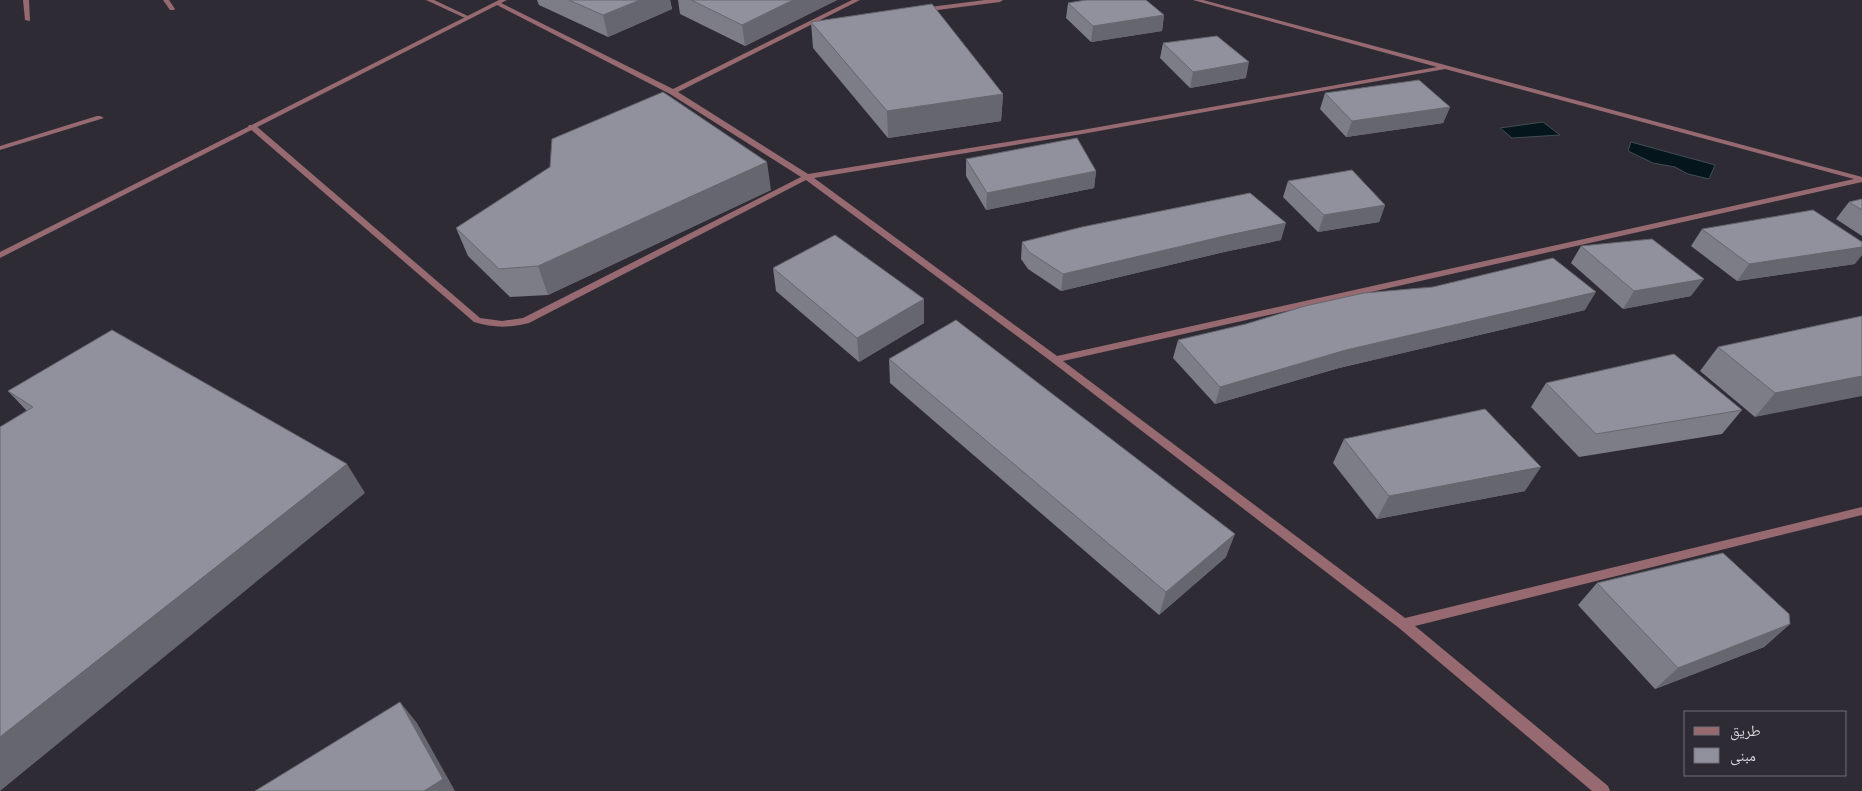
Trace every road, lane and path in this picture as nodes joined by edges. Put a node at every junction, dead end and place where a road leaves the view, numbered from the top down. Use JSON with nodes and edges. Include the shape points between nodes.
{"nodes":[{"id":1,"x":26,"y":0,"type":"edge"},
{"id":2,"x":166,"y":0,"type":"edge"},
{"id":3,"x":429,"y":0,"type":"edge"},
{"id":4,"x":857,"y":0,"type":"edge"},
{"id":5,"x":1000,"y":0,"type":"edge"},
{"id":6,"x":1196,"y":0,"type":"edge"},
{"id":7,"x":500,"y":2,"type":"edge"},
{"id":8,"x":172,"y":9,"type":"dead end"},
{"id":9,"x":912,"y":11,"type":"edge"},
{"id":10,"x":467,"y":17,"type":"junction"},
{"id":11,"x":28,"y":20,"type":"dead end"},
{"id":12,"x":834,"y":20,"type":"edge"},
{"id":13,"x":814,"y":23,"type":"junction"},
{"id":14,"x":1442,"y":68,"type":"junction"},
{"id":15,"x":673,"y":92,"type":"junction"},
{"id":16,"x":100,"y":118,"type":"dead end"},
{"id":17,"x":252,"y":127,"type":"junction"},
{"id":18,"x":0,"y":148,"type":"edge"},
{"id":19,"x":807,"y":177,"type":"junction"},
{"id":20,"x":1862,"y":179,"type":"edge"},
{"id":21,"x":0,"y":255,"type":"edge"},
{"id":22,"x":1055,"y":360,"type":"junction"},
{"id":23,"x":1862,"y":511,"type":"edge"},
{"id":24,"x":1404,"y":624,"type":"junction"},
{"id":25,"x":1603,"y":791,"type":"edge"}],
"edges":[{"from":1,"to":11,"type":"street"},
{"from":2,"to":8,"type":"street"},
{"from":3,"to":10,"type":"street"},
{"from":4,"to":13,"type":"street"},
{"from":5,"to":9,"type":"street"},
{"from":6,"to":14,"type":"street"},
{"from":7,"to":10,"type":"street"},
{"from":7,"to":15,"type":"street"},
{"from":10,"to":17,"type":"street"},
{"from":12,"to":13,"type":"street"},
{"from":13,"to":15,"type":"street"},
{"from":14,"to":19,"type":"street"},
{"from":14,"to":20,"type":"street"},
{"from":15,"to":19,"type":"street"},
{"from":16,"to":18,"type":"street"},
{"from":17,"to":19,"type":"street","via":[[472,316],[491,325],[526,321]]},
{"from":17,"to":21,"type":"street"},
{"from":19,"to":22,"type":"street"},
{"from":20,"to":22,"type":"street"},
{"from":22,"to":24,"type":"street"},
{"from":23,"to":24,"type":"street"},
{"from":24,"to":25,"type":"street"}]}
